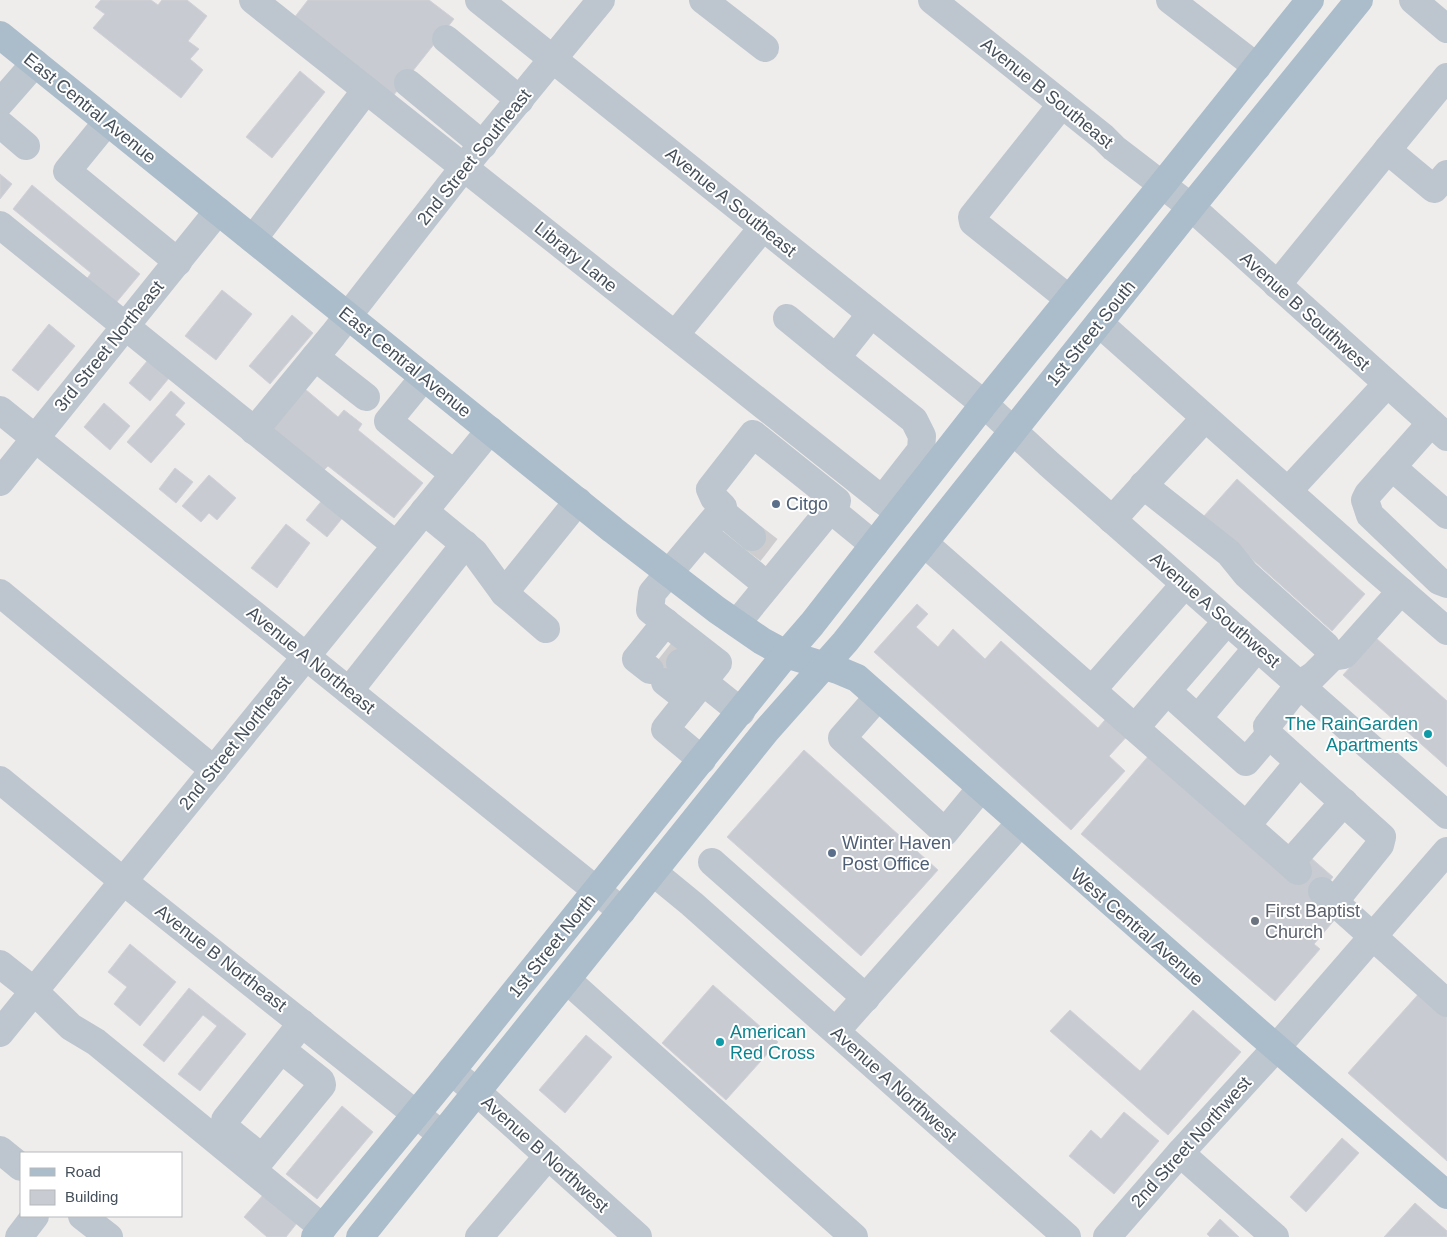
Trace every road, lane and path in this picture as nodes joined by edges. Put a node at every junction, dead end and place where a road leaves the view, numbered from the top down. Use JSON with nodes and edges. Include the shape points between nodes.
{"nodes":[{"id":1,"x":253,"y":0,"type":"edge"},
{"id":2,"x":479,"y":0,"type":"edge"},
{"id":3,"x":601,"y":0,"type":"edge"},
{"id":4,"x":703,"y":0,"type":"edge"},
{"id":5,"x":932,"y":0,"type":"edge"},
{"id":6,"x":1170,"y":0,"type":"edge"},
{"id":7,"x":1310,"y":0,"type":"edge"},
{"id":8,"x":1359,"y":0,"type":"edge"},
{"id":9,"x":1413,"y":0,"type":"edge"},
{"id":10,"x":1447,"y":30,"type":"edge"},
{"id":11,"x":0,"y":35,"type":"edge"},
{"id":12,"x":446,"y":39,"type":"dead end"},
{"id":13,"x":765,"y":48,"type":"dead end"},
{"id":14,"x":553,"y":60,"type":"junction"},
{"id":15,"x":35,"y":63,"type":"junction"},
{"id":16,"x":1257,"y":66,"type":"junction"},
{"id":17,"x":1447,"y":77,"type":"edge"},
{"id":18,"x":408,"y":83,"type":"dead end"},
{"id":19,"x":366,"y":90,"type":"junction"},
{"id":20,"x":520,"y":100,"type":"junction"},
{"id":21,"x":0,"y":103,"type":"edge"},
{"id":22,"x":1062,"y":104,"type":"junction"},
{"id":23,"x":107,"y":122,"type":"junction"},
{"id":24,"x":0,"y":124,"type":"edge"},
{"id":25,"x":483,"y":144,"type":"junction"},
{"id":26,"x":26,"y":146,"type":"dead end"},
{"id":27,"x":1386,"y":150,"type":"junction"},
{"id":28,"x":464,"y":167,"type":"junction"},
{"id":29,"x":1447,"y":174,"type":"edge"},
{"id":30,"x":1162,"y":185,"type":"junction"},
{"id":31,"x":1191,"y":208,"type":"junction"},
{"id":32,"x":218,"y":211,"type":"junction"},
{"id":33,"x":0,"y":225,"type":"edge"},
{"id":34,"x":763,"y":228,"type":"junction"},
{"id":35,"x":253,"y":238,"type":"junction"},
{"id":36,"x":178,"y":262,"type":"junction"},
{"id":37,"x":1277,"y":285,"type":"junction"},
{"id":38,"x":1069,"y":299,"type":"junction"},
{"id":39,"x":871,"y":314,"type":"junction"},
{"id":40,"x":349,"y":316,"type":"junction"},
{"id":41,"x":787,"y":318,"type":"dead end"},
{"id":42,"x":1099,"y":323,"type":"junction"},
{"id":43,"x":125,"y":326,"type":"junction"},
{"id":44,"x":675,"y":335,"type":"junction"},
{"id":45,"x":315,"y":357,"type":"junction"},
{"id":46,"x":836,"y":358,"type":"junction"},
{"id":47,"x":424,"y":377,"type":"junction"},
{"id":48,"x":1387,"y":384,"type":"junction"},
{"id":49,"x":366,"y":398,"type":"dead end"},
{"id":50,"x":984,"y":404,"type":"junction"},
{"id":51,"x":0,"y":410,"type":"edge"},
{"id":52,"x":1205,"y":418,"type":"junction"},
{"id":53,"x":490,"y":430,"type":"junction"},
{"id":54,"x":1439,"y":430,"type":"edge"},
{"id":55,"x":254,"y":431,"type":"junction"},
{"id":56,"x":1013,"y":431,"type":"junction"},
{"id":57,"x":35,"y":438,"type":"junction"},
{"id":58,"x":1392,"y":467,"type":"junction"},
{"id":59,"x":454,"y":474,"type":"junction"},
{"id":60,"x":914,"y":477,"type":"junction"},
{"id":61,"x":856,"y":479,"type":"junction"},
{"id":62,"x":0,"y":482,"type":"edge"},
{"id":63,"x":1144,"y":485,"type":"junction"},
{"id":64,"x":1288,"y":491,"type":"junction"},
{"id":65,"x":578,"y":501,"type":"junction"},
{"id":66,"x":833,"y":505,"type":"junction"},
{"id":67,"x":890,"y":506,"type":"junction"},
{"id":68,"x":424,"y":511,"type":"junction"},
{"id":69,"x":721,"y":511,"type":"junction"},
{"id":70,"x":1447,"y":515,"type":"edge"},
{"id":71,"x":1112,"y":520,"type":"junction"},
{"id":72,"x":703,"y":533,"type":"junction"},
{"id":73,"x":924,"y":543,"type":"junction"},
{"id":74,"x":465,"y":544,"type":"junction"},
{"id":75,"x":396,"y":545,"type":"junction"},
{"id":76,"x":874,"y":546,"type":"junction"},
{"id":77,"x":769,"y":550,"type":"junction"},
{"id":78,"x":669,"y":573,"type":"junction"},
{"id":79,"x":1185,"y":584,"type":"junction"},
{"id":80,"x":1447,"y":584,"type":"edge"},
{"id":81,"x":768,"y":586,"type":"junction"},
{"id":82,"x":1400,"y":591,"type":"junction"},
{"id":83,"x":0,"y":593,"type":"edge"},
{"id":84,"x":504,"y":593,"type":"junction"},
{"id":85,"x":1227,"y":621,"type":"junction"},
{"id":86,"x":737,"y":623,"type":"junction"},
{"id":87,"x":546,"y":629,"type":"dead end"},
{"id":88,"x":1447,"y":631,"type":"edge"},
{"id":89,"x":1257,"y":648,"type":"junction"},
{"id":90,"x":786,"y":654,"type":"junction"},
{"id":91,"x":663,"y":655,"type":"junction"},
{"id":92,"x":306,"y":656,"type":"junction"},
{"id":93,"x":1332,"y":657,"type":"junction"},
{"id":94,"x":824,"y":666,"type":"junction"},
{"id":95,"x":1299,"y":685,"type":"junction"},
{"id":96,"x":1092,"y":690,"type":"junction"},
{"id":97,"x":349,"y":691,"type":"junction"},
{"id":98,"x":696,"y":691,"type":"junction"},
{"id":99,"x":1167,"y":691,"type":"junction"},
{"id":100,"x":878,"y":697,"type":"junction"},
{"id":101,"x":740,"y":712,"type":"junction"},
{"id":102,"x":1198,"y":718,"type":"junction"},
{"id":103,"x":1135,"y":728,"type":"junction"},
{"id":104,"x":1269,"y":735,"type":"junction"},
{"id":105,"x":702,"y":760,"type":"junction"},
{"id":106,"x":1299,"y":762,"type":"junction"},
{"id":107,"x":214,"y":770,"type":"junction"},
{"id":108,"x":0,"y":780,"type":"edge"},
{"id":109,"x":981,"y":788,"type":"junction"},
{"id":110,"x":1344,"y":802,"type":"junction"},
{"id":111,"x":1447,"y":815,"type":"edge"},
{"id":112,"x":1020,"y":824,"type":"junction"},
{"id":113,"x":1247,"y":825,"type":"junction"},
{"id":114,"x":1447,"y":851,"type":"edge"},
{"id":115,"x":712,"y":862,"type":"dead end"},
{"id":116,"x":653,"y":872,"type":"junction"},
{"id":117,"x":123,"y":881,"type":"junction"},
{"id":118,"x":597,"y":890,"type":"junction"},
{"id":119,"x":622,"y":911,"type":"junction"},
{"id":120,"x":1373,"y":936,"type":"junction"},
{"id":121,"x":0,"y":964,"type":"edge"},
{"id":122,"x":567,"y":980,"type":"junction"},
{"id":123,"x":34,"y":991,"type":"junction"},
{"id":124,"x":866,"y":998,"type":"junction"},
{"id":125,"x":1447,"y":1003,"type":"edge"},
{"id":126,"x":302,"y":1023,"type":"junction"},
{"id":127,"x":836,"y":1031,"type":"junction"},
{"id":128,"x":0,"y":1033,"type":"edge"},
{"id":129,"x":1276,"y":1048,"type":"junction"},
{"id":130,"x":282,"y":1050,"type":"dead end"},
{"id":131,"x":451,"y":1071,"type":"junction"},
{"id":132,"x":477,"y":1092,"type":"junction"},
{"id":133,"x":416,"y":1115,"type":"junction"},
{"id":134,"x":442,"y":1135,"type":"junction"},
{"id":135,"x":0,"y":1150,"type":"edge"},
{"id":136,"x":1180,"y":1153,"type":"junction"},
{"id":137,"x":548,"y":1156,"type":"junction"},
{"id":138,"x":20,"y":1166,"type":"edge"},
{"id":139,"x":1447,"y":1195,"type":"edge"},
{"id":140,"x":34,"y":1217,"type":"edge"},
{"id":141,"x":83,"y":1217,"type":"edge"},
{"id":142,"x":319,"y":1232,"type":"edge"},
{"id":143,"x":1258,"y":1232,"type":"edge"},
{"id":144,"x":19,"y":1237,"type":"edge"},
{"id":145,"x":109,"y":1237,"type":"edge"},
{"id":146,"x":360,"y":1237,"type":"edge"},
{"id":147,"x":479,"y":1237,"type":"edge"},
{"id":148,"x":638,"y":1237,"type":"edge"},
{"id":149,"x":854,"y":1237,"type":"edge"},
{"id":150,"x":1067,"y":1237,"type":"edge"},
{"id":151,"x":1107,"y":1237,"type":"edge"}],
"edges":[{"from":1,"to":19,"type":"street","name":"Library Lane"},
{"from":2,"to":14,"type":"street","name":"Avenue A Southeast"},
{"from":3,"to":14,"type":"street","name":"2nd Street Southeast"},
{"from":4,"to":13,"type":"street"},
{"from":5,"to":22,"type":"street","name":"Avenue B Southeast"},
{"from":6,"to":16,"type":"street"},
{"from":7,"to":16,"type":"main road"},
{"from":8,"to":31,"type":"main road","name":"1st Street South"},
{"from":9,"to":10,"type":"street"},
{"from":11,"to":15,"type":"main road","name":"East Central Avenue"},
{"from":12,"to":20,"type":"street"},
{"from":14,"to":20,"type":"street","name":"2nd Street Southeast"},
{"from":14,"to":34,"type":"street","name":"Avenue A Southeast"},
{"from":15,"to":21,"type":"street"},
{"from":15,"to":23,"type":"main road","name":"East Central Avenue"},
{"from":16,"to":30,"type":"main road"},
{"from":17,"to":27,"type":"street"},
{"from":18,"to":25,"type":"street"},
{"from":19,"to":28,"type":"street","name":"Library Lane"},
{"from":19,"to":35,"type":"street"},
{"from":20,"to":25,"type":"street","name":"2nd Street Southeast"},
{"from":22,"to":30,"type":"street","name":"Avenue B Southeast"},
{"from":22,"to":38,"type":"street","via":[[972,217],[973,222]]},
{"from":23,"to":32,"type":"main road","name":"East Central Avenue"},
{"from":23,"to":36,"type":"street","via":[[67,171]]},
{"from":24,"to":26,"type":"street"},
{"from":25,"to":28,"type":"street","name":"2nd Street Southeast"},
{"from":27,"to":29,"type":"street","via":[[1434,189]]},
{"from":27,"to":37,"type":"street"},
{"from":28,"to":40,"type":"street","name":"2nd Street Southeast"},
{"from":28,"to":44,"type":"street","name":"Library Lane"},
{"from":30,"to":31,"type":"street","name":"Avenue B Southwest"},
{"from":30,"to":38,"type":"main road"},
{"from":31,"to":37,"type":"street","name":"Avenue B Southwest"},
{"from":31,"to":42,"type":"main road","name":"1st Street South"},
{"from":32,"to":35,"type":"main road","name":"East Central Avenue"},
{"from":32,"to":36,"type":"street","name":"3rd Street Northeast"},
{"from":33,"to":43,"type":"street"},
{"from":34,"to":39,"type":"street","name":"Avenue A Southeast"},
{"from":34,"to":44,"type":"street"},
{"from":35,"to":40,"type":"main road","name":"East Central Avenue"},
{"from":36,"to":43,"type":"street","name":"3rd Street Northeast"},
{"from":37,"to":48,"type":"street","name":"Avenue B Southwest"},
{"from":38,"to":50,"type":"main road"},
{"from":39,"to":46,"type":"street"},
{"from":39,"to":50,"type":"street","name":"Avenue A Southeast"},
{"from":40,"to":45,"type":"street","name":"2nd Street Southeast"},
{"from":40,"to":47,"type":"main road","name":"East Central Avenue"},
{"from":41,"to":46,"type":"street"},
{"from":42,"to":52,"type":"street"},
{"from":42,"to":56,"type":"main road","name":"1st Street South"},
{"from":43,"to":55,"type":"street"},
{"from":43,"to":57,"type":"street","name":"3rd Street Northeast"},
{"from":44,"to":61,"type":"street","name":"Library Lane"},
{"from":45,"to":49,"type":"street"},
{"from":45,"to":55,"type":"street","name":"2nd Street Southeast"},
{"from":46,"to":60,"type":"street","via":[[914,420],[922,436]]},
{"from":47,"to":53,"type":"main road","name":"East Central Avenue"},
{"from":47,"to":59,"type":"street","via":[[388,421]]},
{"from":48,"to":54,"type":"street","name":"Avenue B Southwest"},
{"from":48,"to":64,"type":"street"},
{"from":50,"to":56,"type":"street","name":"Avenue A Southwest"},
{"from":50,"to":60,"type":"main road"},
{"from":51,"to":57,"type":"street","name":"Avenue A Northeast"},
{"from":52,"to":63,"type":"street"},
{"from":52,"to":64,"type":"street"},
{"from":53,"to":59,"type":"street","name":"2nd Street Northeast"},
{"from":53,"to":65,"type":"main road","name":"East Central Avenue"},
{"from":54,"to":58,"type":"street"},
{"from":55,"to":75,"type":"street"},
{"from":56,"to":71,"type":"street","name":"Avenue A Southwest"},
{"from":56,"to":73,"type":"main road","name":"1st Street South"},
{"from":57,"to":62,"type":"street","name":"3rd Street Northeast"},
{"from":57,"to":92,"type":"street","name":"Avenue A Northeast"},
{"from":58,"to":70,"type":"street"},
{"from":58,"to":80,"type":"street","via":[[1365,500],[1370,515],[1439,581]]},
{"from":59,"to":68,"type":"street","name":"2nd Street Northeast"},
{"from":60,"to":67,"type":"main road"},
{"from":61,"to":66,"type":"street"},
{"from":61,"to":67,"type":"street","name":"Library Lane"},
{"from":63,"to":71,"type":"street"},
{"from":63,"to":93,"type":"street","via":[[1229,553],[1246,574],[1326,646]]},
{"from":64,"to":82,"type":"street"},
{"from":65,"to":78,"type":"main road","name":"East Central Avenue"},
{"from":65,"to":84,"type":"street"},
{"from":66,"to":69,"type":"street","via":[[753,434],[710,490],[723,507]]},
{"from":66,"to":76,"type":"street"},
{"from":66,"to":77,"type":"street"},
{"from":67,"to":76,"type":"main road"},
{"from":68,"to":74,"type":"street"},
{"from":68,"to":75,"type":"street","name":"2nd Street Northeast"},
{"from":69,"to":72,"type":"street"},
{"from":69,"to":77,"type":"street"},
{"from":71,"to":79,"type":"street","name":"Avenue A Southwest"},
{"from":72,"to":78,"type":"street"},
{"from":72,"to":81,"type":"street"},
{"from":73,"to":94,"type":"main road","name":"1st Street South"},
{"from":73,"to":96,"type":"street"},
{"from":74,"to":84,"type":"street"},
{"from":74,"to":97,"type":"street"},
{"from":75,"to":92,"type":"street","name":"2nd Street Northeast"},
{"from":76,"to":90,"type":"main road"},
{"from":77,"to":81,"type":"street"},
{"from":78,"to":86,"type":"main road","name":"East Central Avenue"},
{"from":78,"to":91,"type":"street","via":[[652,593],[650,610]]},
{"from":79,"to":85,"type":"street","name":"Avenue A Southwest"},
{"from":79,"to":96,"type":"street"},
{"from":81,"to":86,"type":"street"},
{"from":82,"to":88,"type":"street"},
{"from":82,"to":93,"type":"street","via":[[1344,655]]},
{"from":83,"to":107,"type":"street"},
{"from":84,"to":87,"type":"street"},
{"from":85,"to":89,"type":"street","name":"Avenue A Southwest"},
{"from":85,"to":99,"type":"street"},
{"from":86,"to":90,"type":"main road","name":"East Central Avenue"},
{"from":89,"to":95,"type":"street","name":"Avenue A Southwest"},
{"from":89,"to":102,"type":"street"},
{"from":90,"to":94,"type":"main road","name":"East Central Avenue"},
{"from":90,"to":101,"type":"main road","name":"1st Street North"},
{"from":91,"to":98,"type":"street"},
{"from":91,"to":98,"type":"street","via":[[718,663]]},
{"from":92,"to":97,"type":"street","name":"Avenue A Northeast"},
{"from":92,"to":107,"type":"street","name":"2nd Street Northeast"},
{"from":93,"to":95,"type":"street"},
{"from":94,"to":100,"type":"main road","name":"West Central Avenue","via":[[856,678]]},
{"from":94,"to":116,"type":"main road","name":"1st Street North","via":[[760,739]]},
{"from":95,"to":104,"type":"street","via":[[1267,726]]},
{"from":95,"to":111,"type":"street","name":"Avenue A Southwest"},
{"from":96,"to":103,"type":"street"},
{"from":97,"to":118,"type":"street","name":"Avenue A Northeast"},
{"from":98,"to":101,"type":"street"},
{"from":98,"to":105,"type":"street","via":[[665,729]]},
{"from":99,"to":102,"type":"street"},
{"from":99,"to":103,"type":"street"},
{"from":100,"to":109,"type":"main road","name":"West Central Avenue"},
{"from":100,"to":109,"type":"street","via":[[842,738],[945,832]]},
{"from":101,"to":105,"type":"main road","name":"1st Street North"},
{"from":102,"to":104,"type":"street","via":[[1246,762]]},
{"from":103,"to":113,"type":"street"},
{"from":104,"to":106,"type":"street"},
{"from":105,"to":118,"type":"main road","name":"1st Street North"},
{"from":106,"to":110,"type":"street"},
{"from":106,"to":113,"type":"street"},
{"from":107,"to":117,"type":"street","name":"2nd Street Northeast"},
{"from":108,"to":117,"type":"street","name":"Avenue B Northeast"},
{"from":109,"to":112,"type":"main road","name":"West Central Avenue"},
{"from":110,"to":113,"type":"street","via":[[1294,867]]},
{"from":110,"to":120,"type":"street","via":[[1382,837],[1380,845],[1328,896]]},
{"from":112,"to":124,"type":"street"},
{"from":112,"to":129,"type":"main road","name":"West Central Avenue"},
{"from":114,"to":120,"type":"street","name":"2nd Street Northwest"},
{"from":115,"to":124,"type":"street"},
{"from":116,"to":119,"type":"main road","name":"1st Street North"},
{"from":116,"to":127,"type":"street","name":"Avenue A Northwest"},
{"from":117,"to":123,"type":"street","name":"2nd Street Northeast"},
{"from":117,"to":126,"type":"street","name":"Avenue B Northeast"},
{"from":118,"to":119,"type":"street","name":"Avenue A Northeast"},
{"from":118,"to":131,"type":"main road","name":"1st Street North"},
{"from":119,"to":122,"type":"main road","name":"1st Street North"},
{"from":120,"to":125,"type":"street"},
{"from":120,"to":129,"type":"street","name":"2nd Street Northwest"},
{"from":121,"to":123,"type":"street"},
{"from":122,"to":132,"type":"main road","name":"1st Street North"},
{"from":122,"to":149,"type":"street"},
{"from":123,"to":128,"type":"street","name":"2nd Street Northeast"},
{"from":123,"to":142,"type":"street","via":[[71,1027],[96,1042]]},
{"from":124,"to":127,"type":"street"},
{"from":126,"to":130,"type":"street"},
{"from":126,"to":133,"type":"street","name":"Avenue B Northeast"},
{"from":127,"to":150,"type":"street","name":"Avenue A Northwest"},
{"from":129,"to":136,"type":"street","name":"2nd Street Northwest"},
{"from":129,"to":139,"type":"main road","name":"West Central Avenue"},
{"from":131,"to":132,"type":"street","name":"Avenue B Northwest"},
{"from":131,"to":133,"type":"main road","name":"1st Street North"},
{"from":132,"to":134,"type":"main road","name":"1st Street North"},
{"from":132,"to":137,"type":"street","name":"Avenue B Northwest"},
{"from":133,"to":134,"type":"street","name":"Avenue B Northeast"},
{"from":133,"to":142,"type":"main road","name":"1st Street North"},
{"from":134,"to":146,"type":"main road","name":"1st Street North"},
{"from":135,"to":138,"type":"street"},
{"from":136,"to":143,"type":"street"},
{"from":136,"to":151,"type":"street","name":"2nd Street Northwest"},
{"from":137,"to":147,"type":"street"},
{"from":137,"to":148,"type":"street","name":"Avenue B Northwest"},
{"from":140,"to":144,"type":"street"},
{"from":141,"to":145,"type":"street"}]}
